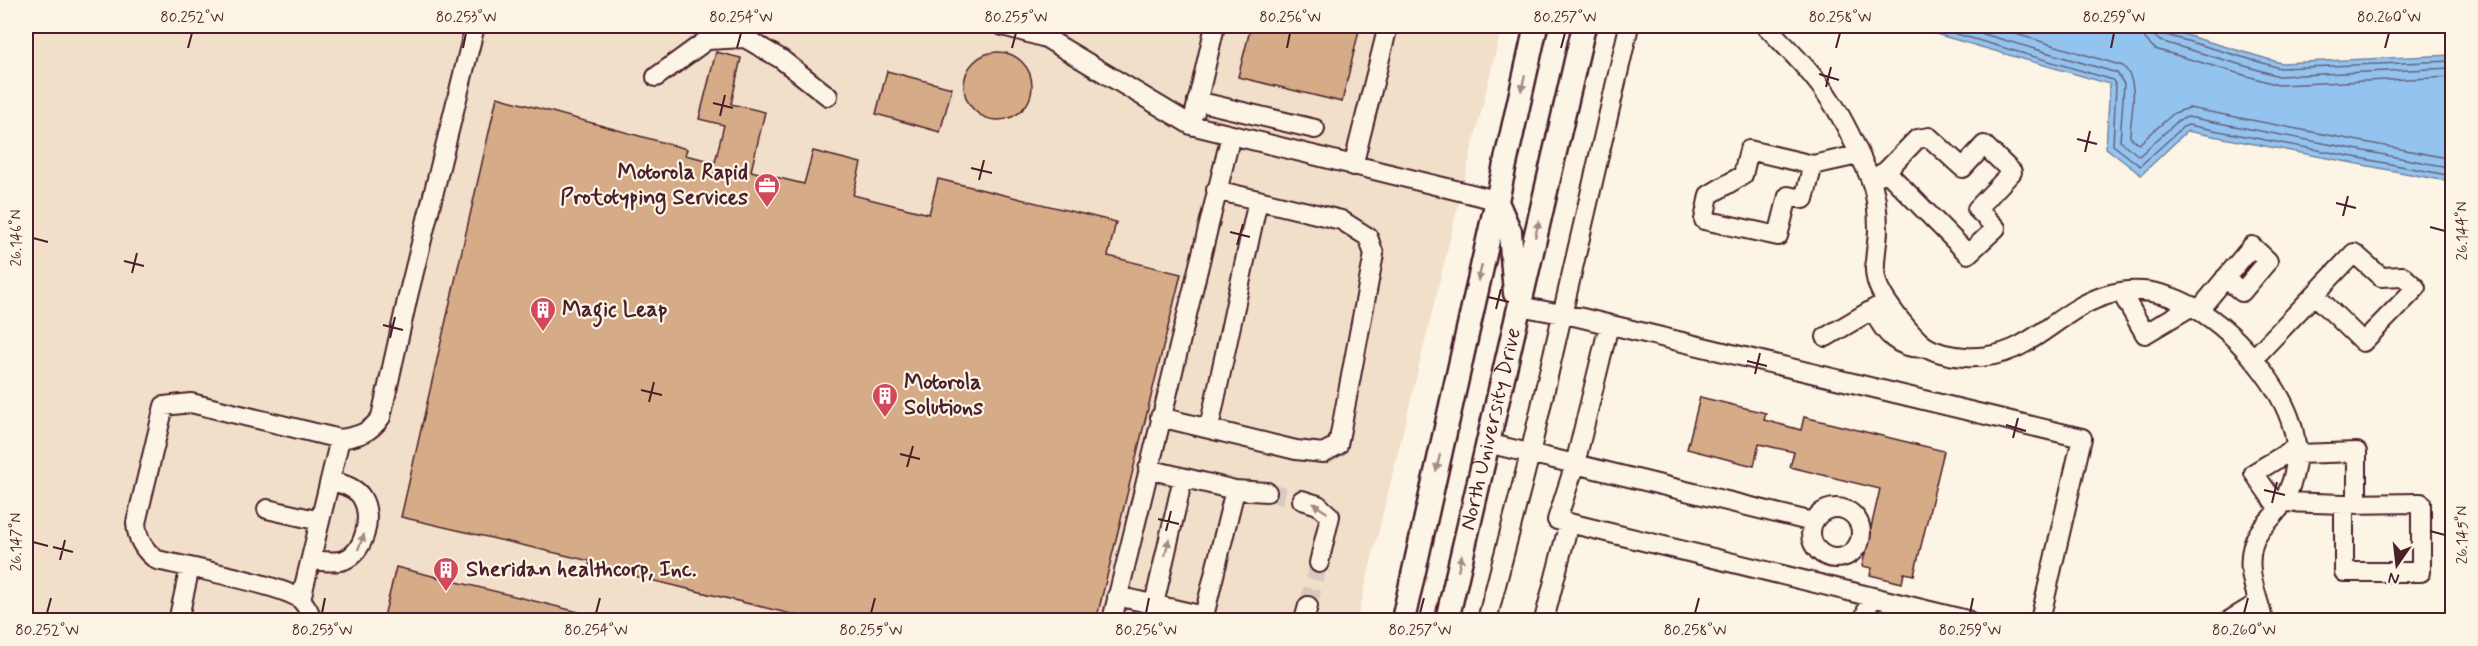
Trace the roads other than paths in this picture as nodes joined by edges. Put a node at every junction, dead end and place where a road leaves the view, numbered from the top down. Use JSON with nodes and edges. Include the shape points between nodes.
{"nodes":[{"id":1,"x":475,"y":26,"type":"edge"},
{"id":2,"x":1003,"y":26,"type":"edge"},
{"id":3,"x":1215,"y":26,"type":"edge"},
{"id":4,"x":1388,"y":26,"type":"edge"},
{"id":5,"x":1536,"y":26,"type":"edge"},
{"id":6,"x":1584,"y":26,"type":"edge"},
{"id":7,"x":1629,"y":26,"type":"edge"},
{"id":8,"x":1766,"y":26,"type":"edge"},
{"id":9,"x":746,"y":32,"type":"edge"},
{"id":10,"x":656,"y":77,"type":"dead end"},
{"id":11,"x":828,"y":96,"type":"dead end"},
{"id":12,"x":1197,"y":101,"type":"junction"},
{"id":13,"x":1220,"y":106,"type":"junction"},
{"id":14,"x":1191,"y":125,"type":"junction"},
{"id":15,"x":1315,"y":129,"type":"dead end"},
{"id":16,"x":1231,"y":135,"type":"junction"},
{"id":17,"x":1253,"y":140,"type":"junction"},
{"id":18,"x":1858,"y":155,"type":"junction"},
{"id":19,"x":1813,"y":165,"type":"junction"},
{"id":20,"x":1353,"y":166,"type":"junction"},
{"id":21,"x":1878,"y":176,"type":"junction"},
{"id":22,"x":1216,"y":190,"type":"junction"},
{"id":23,"x":1258,"y":200,"type":"junction"},
{"id":24,"x":1496,"y":200,"type":"junction"},
{"id":25,"x":2225,"y":278,"type":"dead end"},
{"id":26,"x":2121,"y":292,"type":"junction"},
{"id":27,"x":2315,"y":295,"type":"junction"},
{"id":28,"x":1519,"y":306,"type":"junction"},
{"id":29,"x":1880,"y":306,"type":"junction"},
{"id":30,"x":2195,"y":308,"type":"junction"},
{"id":31,"x":1562,"y":315,"type":"junction"},
{"id":32,"x":1609,"y":325,"type":"junction"},
{"id":33,"x":1826,"y":337,"type":"dead end"},
{"id":34,"x":2253,"y":359,"type":"junction"},
{"id":35,"x":1160,"y":417,"type":"junction"},
{"id":36,"x":1209,"y":428,"type":"junction"},
{"id":37,"x":340,"y":439,"type":"junction"},
{"id":38,"x":1487,"y":443,"type":"junction"},
{"id":39,"x":2297,"y":450,"type":"junction"},
{"id":40,"x":1530,"y":454,"type":"junction"},
{"id":41,"x":1575,"y":464,"type":"junction"},
{"id":42,"x":1148,"y":469,"type":"junction"},
{"id":43,"x":1183,"y":478,"type":"junction"},
{"id":44,"x":330,"y":480,"type":"junction"},
{"id":45,"x":1235,"y":490,"type":"junction"},
{"id":46,"x":1267,"y":492,"type":"tunnel mouth"},
{"id":47,"x":1302,"y":500,"type":"tunnel mouth"},
{"id":48,"x":2350,"y":504,"type":"junction"},
{"id":49,"x":2281,"y":505,"type":"junction"},
{"id":50,"x":267,"y":508,"type":"dead end"},
{"id":51,"x":320,"y":521,"type":"junction"},
{"id":52,"x":1813,"y":522,"type":"dead end"},
{"id":53,"x":1569,"y":523,"type":"junction"},
{"id":54,"x":311,"y":560,"type":"junction"},
{"id":55,"x":1319,"y":563,"type":"tunnel mouth"},
{"id":56,"x":190,"y":567,"type":"junction"},
{"id":57,"x":1117,"y":596,"type":"junction"},
{"id":58,"x":1871,"y":597,"type":"junction"},
{"id":59,"x":301,"y":599,"type":"junction"},
{"id":60,"x":1154,"y":604,"type":"junction"},
{"id":61,"x":180,"y":612,"type":"dead end"},
{"id":62,"x":2260,"y":612,"type":"edge"},
{"id":63,"x":1865,"y":616,"type":"dead end"},
{"id":64,"x":1204,"y":618,"type":"edge"},
{"id":65,"x":312,"y":621,"type":"edge"},
{"id":66,"x":1112,"y":621,"type":"edge"},
{"id":67,"x":1403,"y":621,"type":"edge"},
{"id":68,"x":1447,"y":621,"type":"edge"},
{"id":69,"x":1486,"y":621,"type":"edge"},
{"id":70,"x":1544,"y":621,"type":"edge"},
{"id":71,"x":1967,"y":621,"type":"edge"},
{"id":72,"x":2040,"y":621,"type":"edge"},
{"id":73,"x":2230,"y":621,"type":"edge"}],
"edges":[{"from":1,"to":37,"type":"street","via":[[381,417],[373,429],[360,436]]},
{"from":2,"to":14,"type":"street","via":[[1046,38]]},
{"from":3,"to":12,"type":"street"},
{"from":4,"to":20,"type":"street"},
{"from":5,"to":24,"type":"main road","name":"North University Drive","one_way":true},
{"from":28,"to":6,"type":"main road","name":"North University Drive","one_way":true},
{"from":7,"to":31,"type":"street"},
{"from":8,"to":18,"type":"street","via":[[1833,104]]},
{"from":9,"to":10,"type":"street","via":[[706,40]]},
{"from":9,"to":11,"type":"street"},
{"from":12,"to":13,"type":"street"},
{"from":12,"to":14,"type":"street"},
{"from":13,"to":15,"type":"street"},
{"from":13,"to":17,"type":"street"},
{"from":14,"to":16,"type":"street"},
{"from":16,"to":17,"type":"street"},
{"from":16,"to":22,"type":"street"},
{"from":17,"to":20,"type":"street"},
{"from":18,"to":19,"type":"street"},
{"from":18,"to":21,"type":"street"},
{"from":19,"to":19,"type":"street","via":[[1749,150],[1743,175],[1709,195],[1704,220],[1778,236],[1788,196],[1804,199]]},
{"from":20,"to":24,"type":"street"},
{"from":21,"to":21,"type":"street","via":[[1917,139],[1929,137],[1963,168],[1984,145],[2012,172],[1977,209],[1996,228],[1968,254]]},
{"from":21,"to":29,"type":"street","via":[[1875,256]]},
{"from":22,"to":23,"type":"street"},
{"from":22,"to":35,"type":"street"},
{"from":23,"to":36,"type":"street"},
{"from":23,"to":36,"type":"street","via":[[1341,220],[1368,237],[1374,254],[1338,445],[1323,453],[1296,450]]},
{"from":24,"to":28,"type":"main road","via":[[1510,232]]},
{"from":24,"to":67,"type":"main road","name":"North University Drive","one_way":true},
{"from":25,"to":30,"type":"street"},
{"from":26,"to":29,"type":"street","via":[[2088,303],[2034,340],[1979,358],[1949,356],[1926,347]]},
{"from":26,"to":30,"type":"street","via":[[2163,295]]},
{"from":26,"to":30,"type":"street","via":[[2145,334]]},
{"from":27,"to":27,"type":"street","via":[[2354,253],[2381,277],[2403,276],[2416,288],[2362,342]]},
{"from":27,"to":34,"type":"street"},
{"from":28,"to":31,"type":"street"},
{"from":28,"to":38,"type":"main road","name":"North University Drive"},
{"from":29,"to":33,"type":"street"},
{"from":30,"to":34,"type":"street","via":[[2226,330]]},
{"from":31,"to":32,"type":"street"},
{"from":31,"to":40,"type":"street"},
{"from":32,"to":41,"type":"street"},
{"from":32,"to":72,"type":"street","via":[[2082,438]]},
{"from":34,"to":39,"type":"street","via":[[2278,394]]},
{"from":35,"to":36,"type":"street"},
{"from":35,"to":42,"type":"street"},
{"from":37,"to":44,"type":"street"},
{"from":37,"to":56,"type":"street","via":[[191,403],[164,406],[139,508],[137,536],[158,560]]},
{"from":38,"to":40,"type":"street"},
{"from":68,"to":38,"type":"main road","name":"North University Drive","one_way":true},
{"from":39,"to":48,"type":"street","via":[[2357,452]]},
{"from":39,"to":49,"type":"street","via":[[2295,477]]},
{"from":39,"to":49,"type":"street","via":[[2254,473]]},
{"from":40,"to":41,"type":"street"},
{"from":40,"to":69,"type":"street"},
{"from":41,"to":52,"type":"street"},
{"from":41,"to":53,"type":"street","via":[[1557,520]]},
{"from":42,"to":43,"type":"street"},
{"from":42,"to":57,"type":"street"},
{"from":43,"to":45,"type":"street"},
{"from":60,"to":43,"type":"street","one_way":true},
{"from":44,"to":51,"type":"street"},
{"from":54,"to":44,"type":"street","one_way":true,"via":[[346,559],[357,552],[364,533],[368,511],[362,496]]},
{"from":45,"to":46,"type":"street"},
{"from":45,"to":64,"type":"street"},
{"from":55,"to":47,"type":"street","one_way":true,"via":[[1330,516],[1318,505]]},
{"from":48,"to":48,"type":"street","via":[[2344,572],[2421,572],[2421,503]]},
{"from":48,"to":49,"type":"street"},
{"from":49,"to":62,"type":"street","via":[[2260,529],[2253,546],[2250,567]]},
{"from":50,"to":51,"type":"street"},
{"from":51,"to":54,"type":"street"},
{"from":53,"to":58,"type":"street"},
{"from":53,"to":70,"type":"street"},
{"from":54,"to":59,"type":"street"},
{"from":56,"to":59,"type":"street"},
{"from":56,"to":61,"type":"street"},
{"from":57,"to":60,"type":"street"},
{"from":57,"to":66,"type":"street"},
{"from":58,"to":63,"type":"street"},
{"from":58,"to":71,"type":"street"},
{"from":59,"to":65,"type":"street"},
{"from":60,"to":64,"type":"street"},
{"from":62,"to":73,"type":"street"}]}
